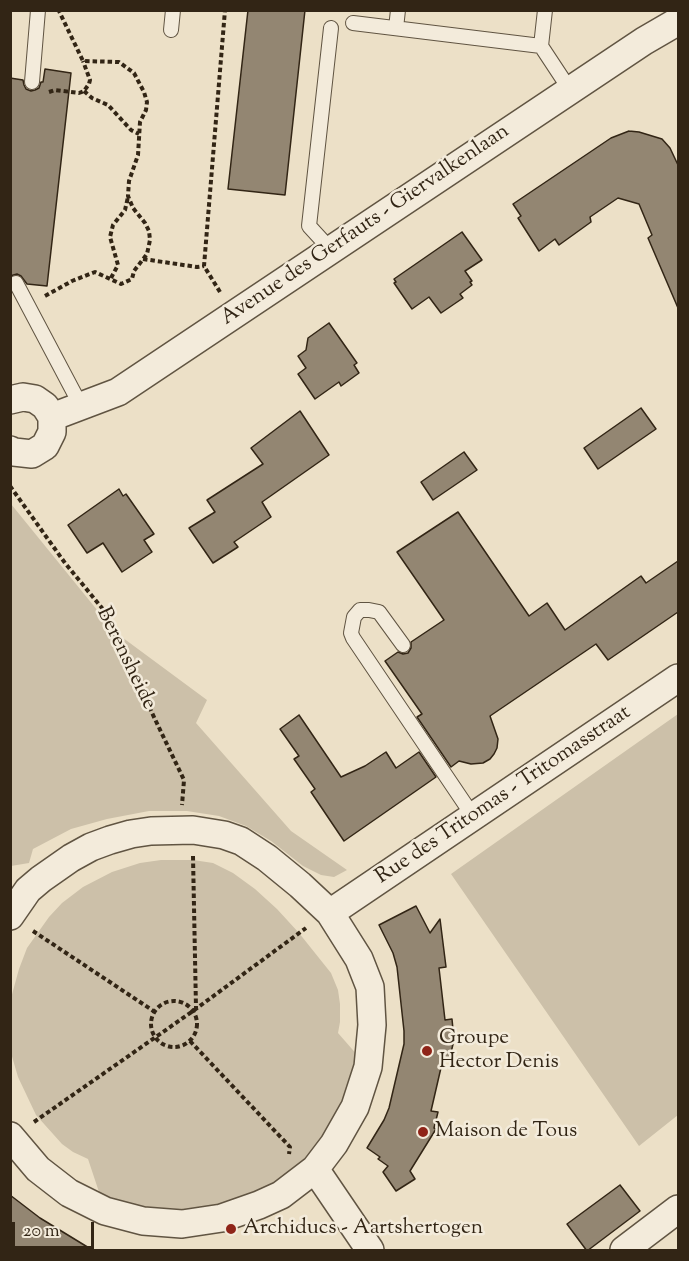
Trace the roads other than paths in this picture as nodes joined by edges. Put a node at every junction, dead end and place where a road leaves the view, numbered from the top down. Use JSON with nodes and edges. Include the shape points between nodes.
{"nodes":[{"id":1,"x":38,"y":10,"type":"edge"},
{"id":2,"x":173,"y":10,"type":"edge"},
{"id":3,"x":398,"y":10,"type":"edge"},
{"id":4,"x":545,"y":10,"type":"edge"},
{"id":5,"x":674,"y":21,"type":"edge"},
{"id":6,"x":353,"y":23,"type":"dead end"},
{"id":7,"x":331,"y":28,"type":"dead end"},
{"id":8,"x":396,"y":28,"type":"junction"},
{"id":9,"x":171,"y":30,"type":"dead end"},
{"id":10,"x":541,"y":46,"type":"junction"},
{"id":11,"x":33,"y":82,"type":"dead end"},
{"id":12,"x":570,"y":90,"type":"junction"},
{"id":13,"x":331,"y":250,"type":"junction"},
{"id":14,"x":16,"y":283,"type":"dead end"},
{"id":15,"x":10,"y":400,"type":"edge"},
{"id":16,"x":81,"y":406,"type":"junction"},
{"id":17,"x":52,"y":417,"type":"junction"},
{"id":18,"x":10,"y":450,"type":"edge"},
{"id":19,"x":403,"y":645,"type":"dead end"},
{"id":20,"x":678,"y":678,"type":"edge"},
{"id":21,"x":473,"y":816,"type":"junction"},
{"id":22,"x":330,"y":913,"type":"junction"},
{"id":23,"x":11,"y":916,"type":"edge"},
{"id":24,"x":11,"y":1138,"type":"edge"},
{"id":25,"x":315,"y":1169,"type":"junction"},
{"id":26,"x":678,"y":1209,"type":"edge"},
{"id":27,"x":370,"y":1251,"type":"edge"},
{"id":28,"x":624,"y":1251,"type":"edge"}],
"edges":[{"from":1,"to":11,"type":"lane"},
{"from":2,"to":9,"type":"lane"},
{"from":3,"to":8,"type":"lane"},
{"from":4,"to":10,"type":"lane"},
{"from":5,"to":12,"type":"street","name":"Avenue des Gerfauts - Giervalkenlaan"},
{"from":6,"to":8,"type":"lane"},
{"from":7,"to":13,"type":"lane","via":[[309,226]]},
{"from":8,"to":10,"type":"lane"},
{"from":10,"to":12,"type":"lane"},
{"from":12,"to":13,"type":"street","name":"Avenue des Gerfauts - Giervalkenlaan"},
{"from":13,"to":16,"type":"street","name":"Avenue des Gerfauts - Giervalkenlaan","via":[[118,392]]},
{"from":14,"to":16,"type":"lane"},
{"from":15,"to":17,"type":"street","via":[[35,399]]},
{"from":16,"to":17,"type":"street","name":"Avenue des Gerfauts - Giervalkenlaan"},
{"from":17,"to":18,"type":"street","via":[[52,432],[45,446],[32,454]]},
{"from":19,"to":21,"type":"lane","via":[[379,612],[360,610],[354,617],[353,638]]},
{"from":20,"to":21,"type":"street","name":"Rue des Tritomas - Tritomasstraat"},
{"from":21,"to":22,"type":"street","name":"Rue des Tritomas - Tritomasstraat"},
{"from":22,"to":23,"type":"street","via":[[242,841],[193,830],[131,834],[92,847],[28,890]]},
{"from":22,"to":25,"type":"street","via":[[359,959],[370,987],[372,1025],[368,1067],[355,1107]]},
{"from":24,"to":25,"type":"street","via":[[38,1169],[69,1193],[105,1211],[143,1221],[182,1224],[222,1218],[281,1195]]},
{"from":25,"to":27,"type":"street"},
{"from":26,"to":28,"type":"street"}]}
